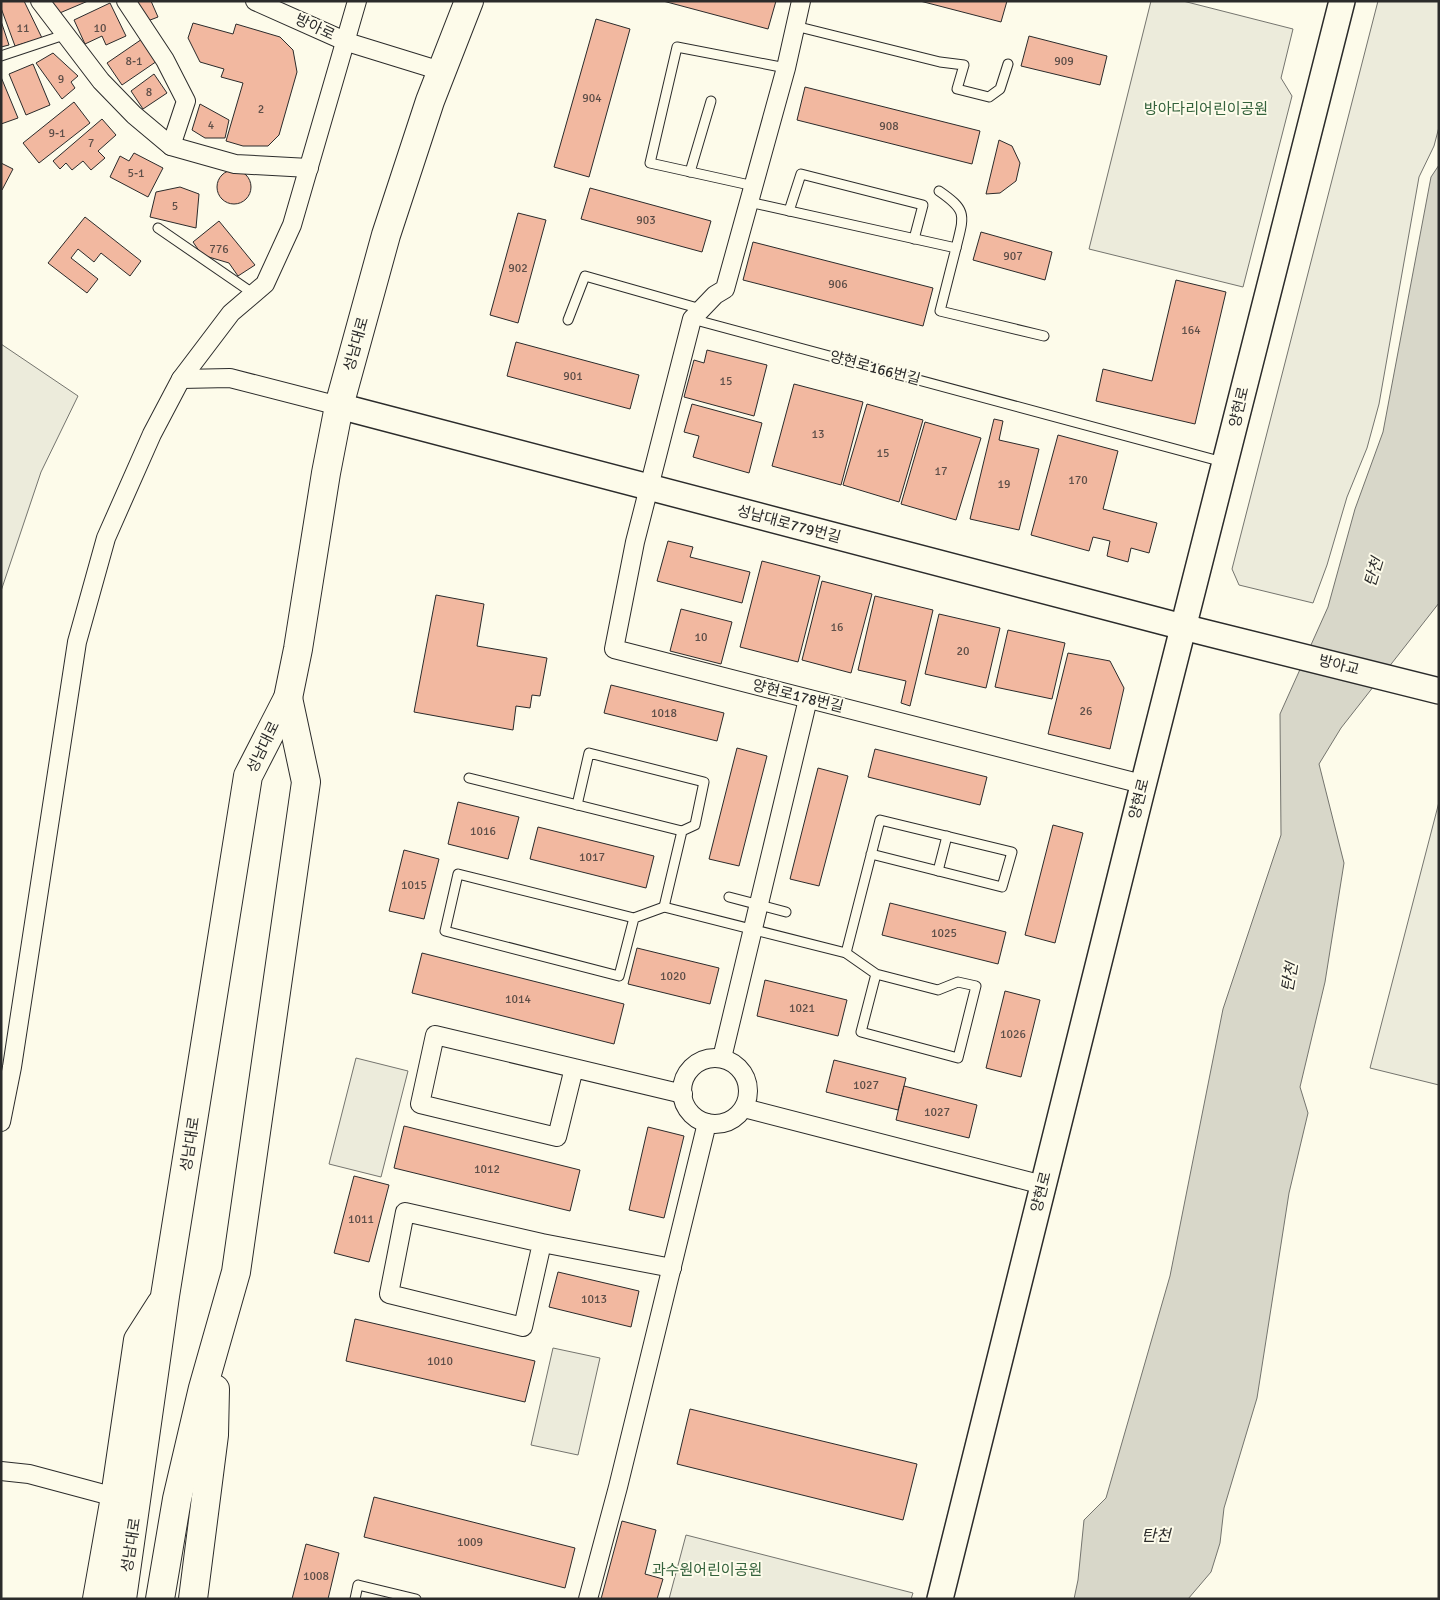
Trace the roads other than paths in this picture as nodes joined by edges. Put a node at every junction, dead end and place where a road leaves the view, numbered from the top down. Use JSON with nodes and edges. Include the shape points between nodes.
{"nodes":[{"id":1,"x":40,"y":1,"type":"edge"},
{"id":2,"x":126,"y":1,"type":"edge"},
{"id":3,"x":255,"y":1,"type":"edge"},
{"id":4,"x":357,"y":1,"type":"edge"},
{"id":5,"x":469,"y":1,"type":"edge"},
{"id":6,"x":801,"y":1,"type":"edge"},
{"id":7,"x":1342,"y":1,"type":"edge"},
{"id":8,"x":796,"y":26,"type":"junction"},
{"id":9,"x":67,"y":34,"type":"junction"},
{"id":10,"x":347,"y":42,"type":"junction"},
{"id":11,"x":1,"y":56,"type":"edge"},
{"id":12,"x":1008,"y":64,"type":"dead end"},
{"id":13,"x":786,"y":68,"type":"junction"},
{"id":14,"x":441,"y":71,"type":"junction"},
{"id":15,"x":711,"y":102,"type":"dead end"},
{"id":16,"x":171,"y":146,"type":"junction"},
{"id":17,"x":309,"y":168,"type":"junction"},
{"id":18,"x":690,"y":172,"type":"junction"},
{"id":19,"x":939,"y":191,"type":"dead end"},
{"id":20,"x":751,"y":194,"type":"junction"},
{"id":21,"x":789,"y":211,"type":"junction"},
{"id":22,"x":158,"y":228,"type":"dead end"},
{"id":23,"x":914,"y":239,"type":"junction"},
{"id":24,"x":956,"y":248,"type":"junction"},
{"id":25,"x":254,"y":294,"type":"junction"},
{"id":26,"x":696,"y":314,"type":"junction"},
{"id":27,"x":568,"y":320,"type":"dead end"},
{"id":28,"x":1044,"y":336,"type":"dead end"},
{"id":29,"x":181,"y":379,"type":"junction"},
{"id":30,"x":339,"y":406,"type":"junction"},
{"id":31,"x":1226,"y":463,"type":"junction"},
{"id":32,"x":650,"y":488,"type":"junction"},
{"id":33,"x":1183,"y":627,"type":"junction"},
{"id":34,"x":1239,"y":640,"type":"joint"},
{"id":35,"x":1439,"y":691,"type":"edge"},
{"id":36,"x":288,"y":698,"type":"junction"},
{"id":37,"x":808,"y":699,"type":"junction"},
{"id":38,"x":469,"y":778,"type":"dead end"},
{"id":39,"x":1142,"y":784,"type":"junction"},
{"id":40,"x":577,"y":805,"type":"junction"},
{"id":41,"x":682,"y":831,"type":"junction"},
{"id":42,"x":947,"y":836,"type":"junction"},
{"id":43,"x":871,"y":854,"type":"junction"},
{"id":44,"x":938,"y":871,"type":"junction"},
{"id":45,"x":729,"y":897,"type":"dead end"},
{"id":46,"x":759,"y":905,"type":"junction"},
{"id":47,"x":664,"y":906,"type":"junction"},
{"id":48,"x":786,"y":912,"type":"dead end"},
{"id":49,"x":634,"y":918,"type":"junction"},
{"id":50,"x":753,"y":929,"type":"junction"},
{"id":51,"x":846,"y":953,"type":"junction"},
{"id":52,"x":876,"y":974,"type":"junction"},
{"id":53,"x":722,"y":1058,"type":"junction"},
{"id":54,"x":574,"y":1068,"type":"junction"},
{"id":55,"x":683,"y":1094,"type":"junction"},
{"id":56,"x":744,"y":1108,"type":"junction"},
{"id":57,"x":1,"y":1122,"type":"edge"},
{"id":58,"x":707,"y":1123,"type":"junction"},
{"id":59,"x":1042,"y":1186,"type":"junction"},
{"id":60,"x":542,"y":1243,"type":"junction"},
{"id":61,"x":672,"y":1268,"type":"junction"},
{"id":62,"x":165,"y":1296,"type":"junction"},
{"id":63,"x":217,"y":1342,"type":"junction"},
{"id":64,"x":1,"y":1471,"type":"edge"},
{"id":65,"x":115,"y":1497,"type":"junction"},
{"id":66,"x":97,"y":1599,"type":"edge"},
{"id":67,"x":122,"y":1599,"type":"edge"},
{"id":68,"x":160,"y":1599,"type":"edge"},
{"id":69,"x":193,"y":1599,"type":"edge"},
{"id":70,"x":355,"y":1599,"type":"edge"},
{"id":71,"x":416,"y":1599,"type":"edge"},
{"id":72,"x":588,"y":1599,"type":"edge"},
{"id":73,"x":940,"y":1599,"type":"edge"}],
"edges":[{"from":1,"to":9,"type":"street"},
{"from":2,"to":16,"type":"street","via":[[165,60],[186,101]]},
{"from":3,"to":10,"type":"street","name":"방아로"},
{"from":4,"to":10,"type":"street"},
{"from":5,"to":14,"type":"main road","name":"성남대로"},
{"from":6,"to":8,"type":"street"},
{"from":7,"to":31,"type":"main road","name":"양현로"},
{"from":8,"to":12,"type":"lane","via":[[940,62],[964,65],[957,89],[989,97],[1000,89]]},
{"from":8,"to":13,"type":"street"},
{"from":9,"to":11,"type":"lane"},
{"from":9,"to":16,"type":"street","via":[[102,81],[134,115]]},
{"from":10,"to":14,"type":"street","name":"방아로"},
{"from":10,"to":17,"type":"street"},
{"from":13,"to":18,"type":"lane","via":[[677,47],[650,163]]},
{"from":13,"to":20,"type":"street"},
{"from":14,"to":30,"type":"main road","name":"성남대로","via":[[386,235]]},
{"from":15,"to":18,"type":"lane"},
{"from":16,"to":17,"type":"street","via":[[235,164]]},
{"from":17,"to":25,"type":"street","via":[[292,225],[265,284]]},
{"from":18,"to":20,"type":"lane"},
{"from":19,"to":24,"type":"lane","via":[[958,204],[962,214]]},
{"from":20,"to":21,"type":"lane"},
{"from":20,"to":26,"type":"street","via":[[725,289],[714,295]]},
{"from":21,"to":23,"type":"lane"},
{"from":21,"to":23,"type":"lane","via":[[801,174],[923,204]]},
{"from":22,"to":25,"type":"lane"},
{"from":23,"to":24,"type":"lane"},
{"from":24,"to":28,"type":"lane","via":[[940,312]]},
{"from":25,"to":29,"type":"street","via":[[231,314]]},
{"from":26,"to":27,"type":"lane","name":"양현로166번길","via":[[585,276]]},
{"from":26,"to":31,"type":"lane","name":"양현로166번길"},
{"from":26,"to":32,"type":"street"},
{"from":29,"to":30,"type":"street","via":[[230,378]]},
{"from":29,"to":57,"type":"street","via":[[152,434],[106,538],[77,642]]},
{"from":30,"to":32,"type":"main road","name":"성남대로779번길"},
{"from":30,"to":36,"type":"main road","name":"성남대로"},
{"from":31,"to":33,"type":"main road","name":"양현로"},
{"from":32,"to":33,"type":"main road","name":"성남대로779번길"},
{"from":32,"to":37,"type":"street","name":"양현로178번길","via":[[635,542],[614,649]]},
{"from":33,"to":34,"type":"main road","name":"성남대로779번길"},
{"from":33,"to":39,"type":"main road","name":"양현로"},
{"from":34,"to":35,"type":"main road","name":"방아교"},
{"from":36,"to":62,"type":"main road","name":"성남대로","via":[[248,776]]},
{"from":36,"to":63,"type":"main road","name":"성남대로","via":[[306,782],[236,1272]]},
{"from":37,"to":39,"type":"street","name":"양현로178번길"},
{"from":37,"to":46,"type":"street"},
{"from":38,"to":40,"type":"lane"},
{"from":39,"to":59,"type":"main road","name":"양현로"},
{"from":40,"to":41,"type":"lane"},
{"from":40,"to":41,"type":"lane","via":[[589,753],[704,782],[695,825]]},
{"from":41,"to":47,"type":"lane"},
{"from":42,"to":43,"type":"lane","via":[[880,820]]},
{"from":42,"to":44,"type":"lane"},
{"from":42,"to":44,"type":"lane","via":[[1012,852],[1002,887]]},
{"from":43,"to":44,"type":"lane"},
{"from":43,"to":51,"type":"lane"},
{"from":45,"to":46,"type":"lane"},
{"from":46,"to":48,"type":"lane"},
{"from":46,"to":50,"type":"street"},
{"from":47,"to":49,"type":"lane"},
{"from":47,"to":50,"type":"lane"},
{"from":49,"to":49,"type":"lane","via":[[458,874],[445,932],[619,976]]},
{"from":50,"to":51,"type":"lane"},
{"from":50,"to":53,"type":"street"},
{"from":51,"to":52,"type":"lane"},
{"from":52,"to":52,"type":"lane","via":[[861,1032],[958,1058],[976,986],[958,982],[938,990]]},
{"from":53,"to":55,"type":"street","via":[[705,1059],[690,1068],[684,1078]]},
{"from":53,"to":56,"type":"street","via":[[732,1062],[746,1077],[748,1098]]},
{"from":54,"to":54,"type":"street","via":[[435,1035],[420,1104],[557,1137]]},
{"from":54,"to":55,"type":"street"},
{"from":55,"to":58,"type":"street","via":[[688,1110]]},
{"from":56,"to":58,"type":"street","via":[[728,1122]]},
{"from":56,"to":59,"type":"street"},
{"from":58,"to":61,"type":"street"},
{"from":59,"to":73,"type":"main road","name":"양현로"},
{"from":60,"to":60,"type":"street","via":[[406,1212],[389,1294],[522,1327]]},
{"from":60,"to":61,"type":"street"},
{"from":61,"to":72,"type":"street"},
{"from":62,"to":65,"type":"main road","via":[[138,1340]]},
{"from":62,"to":67,"type":"main road","name":"성남대로"},
{"from":63,"to":68,"type":"main road","name":"성남대로","via":[[177,1499]]},
{"from":63,"to":69,"type":"main road","via":[[214,1435]]},
{"from":64,"to":65,"type":"street","via":[[29,1474]]},
{"from":65,"to":66,"type":"main road"},
{"from":70,"to":71,"type":"lane","via":[[358,1585]]}]}
